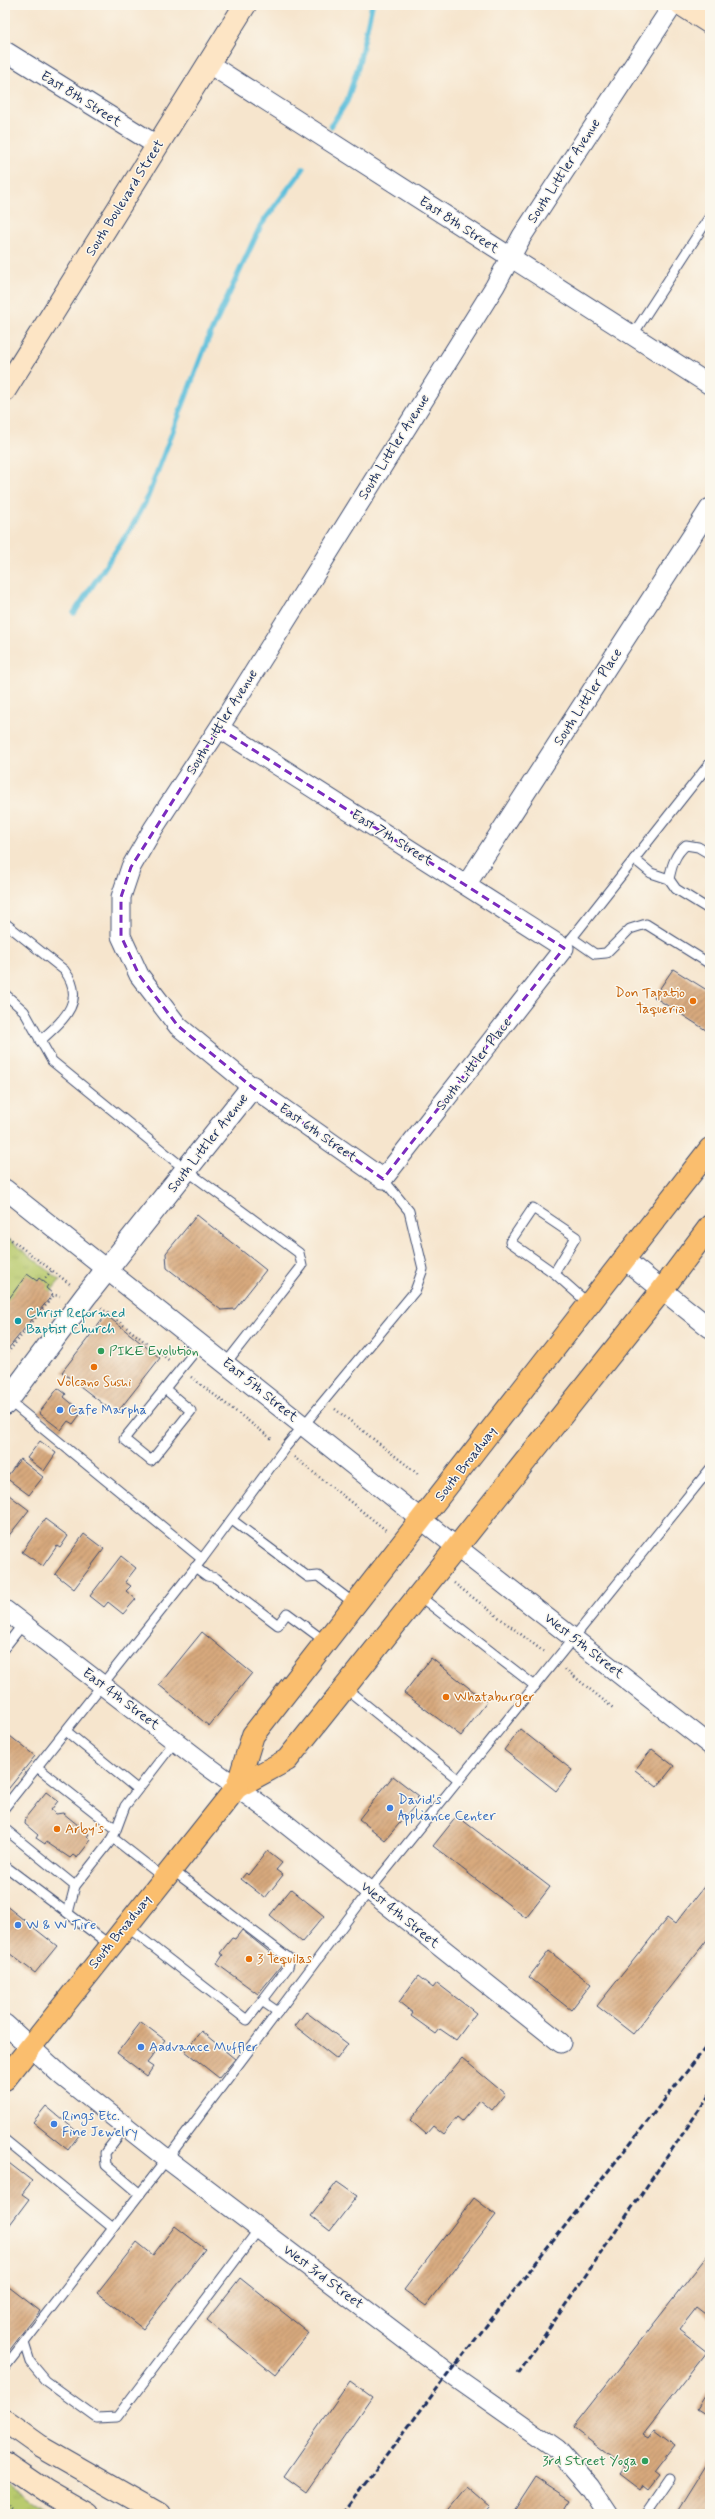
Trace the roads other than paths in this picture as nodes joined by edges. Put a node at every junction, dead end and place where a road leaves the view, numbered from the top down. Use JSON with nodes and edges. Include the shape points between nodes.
{"nodes":[{"id":1,"x":245,"y":5,"type":"edge"},
{"id":2,"x":683,"y":6,"type":"edge"},
{"id":3,"x":710,"y":23,"type":"edge"},
{"id":4,"x":5,"y":51,"type":"edge"},
{"id":5,"x":209,"y":64,"type":"junction"},
{"id":6,"x":158,"y":146,"type":"junction"},
{"id":7,"x":710,"y":216,"type":"edge"},
{"id":8,"x":510,"y":258,"type":"junction"},
{"id":9,"x":632,"y":336,"type":"junction"},
{"id":10,"x":710,"y":384,"type":"edge"},
{"id":11,"x":5,"y":390,"type":"edge"},
{"id":12,"x":710,"y":508,"type":"edge"},
{"id":13,"x":219,"y":728,"type":"junction"},
{"id":14,"x":710,"y":763,"type":"edge"},
{"id":15,"x":710,"y":854,"type":"edge"},
{"id":16,"x":634,"y":859,"type":"junction"},
{"id":17,"x":669,"y":879,"type":"junction"},
{"id":18,"x":466,"y":885,"type":"junction"},
{"id":19,"x":710,"y":910,"type":"edge"},
{"id":20,"x":5,"y":923,"type":"edge"},
{"id":21,"x":568,"y":943,"type":"junction"},
{"id":22,"x":710,"y":964,"type":"edge"},
{"id":23,"x":5,"y":994,"type":"edge"},
{"id":24,"x":40,"y":1041,"type":"junction"},
{"id":25,"x":252,"y":1088,"type":"junction"},
{"id":26,"x":710,"y":1149,"type":"edge"},
{"id":27,"x":186,"y":1170,"type":"junction"},
{"id":28,"x":383,"y":1179,"type":"junction"},
{"id":29,"x":5,"y":1189,"type":"edge"},
{"id":30,"x":710,"y":1226,"type":"edge"},
{"id":31,"x":625,"y":1260,"type":"junction"},
{"id":32,"x":108,"y":1270,"type":"junction"},
{"id":33,"x":554,"y":1273,"type":"junction"},
{"id":34,"x":662,"y":1290,"type":"junction"},
{"id":35,"x":590,"y":1305,"type":"junction"},
{"id":36,"x":710,"y":1328,"type":"edge"},
{"id":37,"x":201,"y":1344,"type":"junction"},
{"id":38,"x":226,"y":1363,"type":"junction"},
{"id":39,"x":165,"y":1389,"type":"junction"},
{"id":40,"x":6,"y":1402,"type":"edge"},
{"id":41,"x":304,"y":1426,"type":"junction"},
{"id":42,"x":710,"y":1469,"type":"edge"},
{"id":43,"x":232,"y":1520,"type":"junction"},
{"id":44,"x":422,"y":1520,"type":"junction"},
{"id":45,"x":457,"y":1547,"type":"junction"},
{"id":46,"x":202,"y":1559,"type":"junction"},
{"id":47,"x":195,"y":1567,"type":"junction"},
{"id":48,"x":418,"y":1595,"type":"junction"},
{"id":49,"x":355,"y":1604,"type":"junction"},
{"id":50,"x":5,"y":1610,"type":"edge"},
{"id":51,"x":23,"y":1624,"type":"junction"},
{"id":52,"x":574,"y":1638,"type":"junction"},
{"id":53,"x":326,"y":1642,"type":"junction"},
{"id":54,"x":5,"y":1647,"type":"edge"},
{"id":55,"x":102,"y":1686,"type":"junction"},
{"id":56,"x":535,"y":1686,"type":"junction"},
{"id":57,"x":344,"y":1687,"type":"junction"},
{"id":58,"x":66,"y":1731,"type":"junction"},
{"id":59,"x":176,"y":1740,"type":"junction"},
{"id":60,"x":710,"y":1745,"type":"edge"},
{"id":61,"x":37,"y":1767,"type":"junction"},
{"id":62,"x":459,"y":1780,"type":"junction"},
{"id":63,"x":237,"y":1787,"type":"junction"},
{"id":64,"x":137,"y":1789,"type":"junction"},
{"id":65,"x":5,"y":1807,"type":"edge"},
{"id":66,"x":5,"y":1829,"type":"edge"},
{"id":67,"x":115,"y":1834,"type":"junction"},
{"id":68,"x":5,"y":1866,"type":"edge"},
{"id":69,"x":168,"y":1874,"type":"junction"},
{"id":70,"x":75,"y":1886,"type":"junction"},
{"id":71,"x":369,"y":1891,"type":"junction"},
{"id":72,"x":68,"y":1913,"type":"junction"},
{"id":73,"x":126,"y":1926,"type":"junction"},
{"id":74,"x":110,"y":1945,"type":"junction"},
{"id":75,"x":262,"y":2001,"type":"junction"},
{"id":76,"x":278,"y":2012,"type":"junction"},
{"id":77,"x":5,"y":2024,"type":"edge"},
{"id":78,"x":561,"y":2043,"type":"dead end"},
{"id":79,"x":30,"y":2046,"type":"junction"},
{"id":80,"x":5,"y":2078,"type":"edge"},
{"id":81,"x":126,"y":2126,"type":"junction"},
{"id":82,"x":5,"y":2140,"type":"edge"},
{"id":83,"x":167,"y":2159,"type":"junction"},
{"id":84,"x":140,"y":2194,"type":"junction"},
{"id":85,"x":114,"y":2228,"type":"junction"},
{"id":86,"x":259,"y":2229,"type":"junction"},
{"id":87,"x":24,"y":2343,"type":"junction"},
{"id":88,"x":5,"y":2367,"type":"edge"},
{"id":89,"x":5,"y":2421,"type":"edge"},
{"id":90,"x":5,"y":2463,"type":"edge"},
{"id":91,"x":670,"y":2479,"type":"dead end"},
{"id":92,"x":86,"y":2514,"type":"edge"},
{"id":93,"x":159,"y":2514,"type":"edge"},
{"id":94,"x":608,"y":2514,"type":"edge"},
{"id":95,"x":646,"y":2514,"type":"edge"}],
"edges":[{"from":1,"to":5,"type":"main road","name":"South Boulevard Street"},
{"from":2,"to":3,"type":"main road"},
{"from":2,"to":8,"type":"street","name":"South Littler Avenue","via":[[522,236]]},
{"from":4,"to":6,"type":"street","name":"East 8th Street"},
{"from":5,"to":6,"type":"main road","name":"South Boulevard Street"},
{"from":5,"to":8,"type":"street","name":"East 8th Street"},
{"from":6,"to":11,"type":"main road","name":"South Boulevard Street"},
{"from":7,"to":9,"type":"lane"},
{"from":8,"to":9,"type":"street","name":"East 8th Street"},
{"from":8,"to":13,"type":"street","name":"South Littler Avenue"},
{"from":9,"to":10,"type":"street","name":"East 8th Street"},
{"from":12,"to":18,"type":"street","name":"South Littler Place"},
{"from":13,"to":18,"type":"street","name":"East 7th Street"},
{"from":13,"to":25,"type":"street","name":"South Littler Avenue","via":[[132,867],[121,897],[121,936],[139,975],[178,1026]]},
{"from":14,"to":16,"type":"lane"},
{"from":15,"to":17,"type":"lane","via":[[698,847],[686,845],[678,852]]},
{"from":16,"to":17,"type":"lane","via":[[651,873]]},
{"from":16,"to":21,"type":"lane"},
{"from":17,"to":19,"type":"lane","via":[[676,889]]},
{"from":18,"to":21,"type":"street","name":"East 7th Street"},
{"from":20,"to":24,"type":"lane","via":[[64,970],[72,980],[74,996],[68,1015]]},
{"from":21,"to":22,"type":"lane","via":[[595,954],[606,953],[630,929],[646,924]]},
{"from":21,"to":28,"type":"street","name":"South Littler Place"},
{"from":23,"to":24,"type":"lane","via":[[24,1011]]},
{"from":24,"to":27,"type":"lane","via":[[52,1061]]},
{"from":25,"to":27,"type":"street","name":"South Littler Avenue"},
{"from":25,"to":28,"type":"street","name":"East 6th Street"},
{"from":26,"to":31,"type":"main road","name":"South Broadway"},
{"from":27,"to":32,"type":"street","name":"South Littler Avenue"},
{"from":27,"to":38,"type":"lane","via":[[299,1253],[302,1266]]},
{"from":28,"to":41,"type":"lane","via":[[409,1212],[423,1269],[415,1291]]},
{"from":29,"to":32,"type":"street","name":"East 5th Street"},
{"from":30,"to":34,"type":"main road","name":"South Broadway"},
{"from":31,"to":34,"type":"street"},
{"from":31,"to":35,"type":"main road","name":"South Broadway"},
{"from":32,"to":37,"type":"street","name":"East 5th Street"},
{"from":32,"to":40,"type":"street","name":"South Littler Avenue"},
{"from":33,"to":33,"type":"lane","via":[[510,1242],[533,1208],[576,1236]]},
{"from":33,"to":35,"type":"lane"},
{"from":34,"to":36,"type":"street"},
{"from":34,"to":45,"type":"main road","name":"South Broadway"},
{"from":35,"to":44,"type":"main road","name":"South Broadway"},
{"from":37,"to":38,"type":"street","name":"East 5th Street"},
{"from":37,"to":39,"type":"lane"},
{"from":38,"to":41,"type":"street","name":"East 5th Street"},
{"from":39,"to":39,"type":"lane","via":[[124,1439],[151,1460],[191,1411]]},
{"from":40,"to":46,"type":"lane"},
{"from":41,"to":43,"type":"lane"},
{"from":41,"to":44,"type":"street","name":"East 5th Street"},
{"from":42,"to":52,"type":"lane"},
{"from":43,"to":46,"type":"lane"},
{"from":43,"to":49,"type":"lane","via":[[308,1577],[318,1576]]},
{"from":44,"to":45,"type":"street","name":"East 5th Street"},
{"from":44,"to":49,"type":"main road","name":"South Broadway"},
{"from":45,"to":48,"type":"main road","name":"South Broadway"},
{"from":45,"to":52,"type":"street","name":"West 5th Street"},
{"from":46,"to":47,"type":"lane"},
{"from":47,"to":53,"type":"lane","via":[[207,1576],[216,1578],[278,1625],[287,1613]]},
{"from":47,"to":55,"type":"lane"},
{"from":48,"to":56,"type":"lane"},
{"from":48,"to":57,"type":"main road","name":"South Broadway"},
{"from":49,"to":53,"type":"main road","name":"South Broadway"},
{"from":50,"to":51,"type":"street","name":"East 4th Street"},
{"from":51,"to":54,"type":"lane"},
{"from":51,"to":55,"type":"street","name":"East 4th Street"},
{"from":52,"to":56,"type":"lane"},
{"from":52,"to":60,"type":"street","name":"West 5th Street"},
{"from":53,"to":63,"type":"main road","name":"South Broadway","via":[[253,1735]]},
{"from":55,"to":58,"type":"lane"},
{"from":55,"to":59,"type":"street","name":"East 4th Street"},
{"from":56,"to":62,"type":"lane"},
{"from":57,"to":62,"type":"lane"},
{"from":57,"to":63,"type":"main road","name":"South Broadway","via":[[286,1760]]},
{"from":58,"to":61,"type":"lane"},
{"from":58,"to":64,"type":"lane"},
{"from":59,"to":63,"type":"street","name":"East 4th Street"},
{"from":59,"to":64,"type":"lane"},
{"from":61,"to":65,"type":"lane"},
{"from":61,"to":67,"type":"lane"},
{"from":62,"to":71,"type":"lane"},
{"from":63,"to":69,"type":"main road","name":"South Broadway"},
{"from":63,"to":71,"type":"street","name":"West 4th Street"},
{"from":64,"to":67,"type":"lane","via":[[125,1806]]},
{"from":66,"to":70,"type":"lane"},
{"from":67,"to":69,"type":"lane"},
{"from":67,"to":70,"type":"lane"},
{"from":68,"to":72,"type":"lane"},
{"from":69,"to":73,"type":"main road","name":"South Broadway"},
{"from":69,"to":75,"type":"lane","via":[[290,1959],[288,1966]]},
{"from":70,"to":72,"type":"lane"},
{"from":71,"to":76,"type":"lane"},
{"from":71,"to":78,"type":"street","name":"West 4th Street"},
{"from":72,"to":74,"type":"lane"},
{"from":73,"to":74,"type":"main road","name":"South Broadway"},
{"from":73,"to":75,"type":"lane","via":[[247,2020]]},
{"from":74,"to":79,"type":"main road","name":"South Broadway"},
{"from":75,"to":76,"type":"lane"},
{"from":76,"to":83,"type":"lane"},
{"from":77,"to":79,"type":"street","name":"West 3rd Street"},
{"from":79,"to":80,"type":"main road","name":"South Broadway"},
{"from":79,"to":81,"type":"street","name":"West 3rd Street","via":[[62,2076]]},
{"from":81,"to":83,"type":"street","name":"West 3rd Street"},
{"from":81,"to":84,"type":"lane","via":[[105,2153],[106,2165]]},
{"from":82,"to":85,"type":"lane"},
{"from":83,"to":84,"type":"lane"},
{"from":83,"to":86,"type":"street","name":"West 3rd Street"},
{"from":84,"to":85,"type":"lane"},
{"from":85,"to":87,"type":"lane"},
{"from":86,"to":87,"type":"lane","via":[[117,2417],[97,2418],[46,2381],[30,2362]]},
{"from":86,"to":94,"type":"street","name":"West 3rd Street","via":[[449,2373],[557,2449],[590,2487]]},
{"from":87,"to":88,"type":"lane"},
{"from":89,"to":93,"type":"main road","via":[[40,2446]]},
{"from":90,"to":92,"type":"main road"},
{"from":91,"to":95,"type":"lane"}]}
